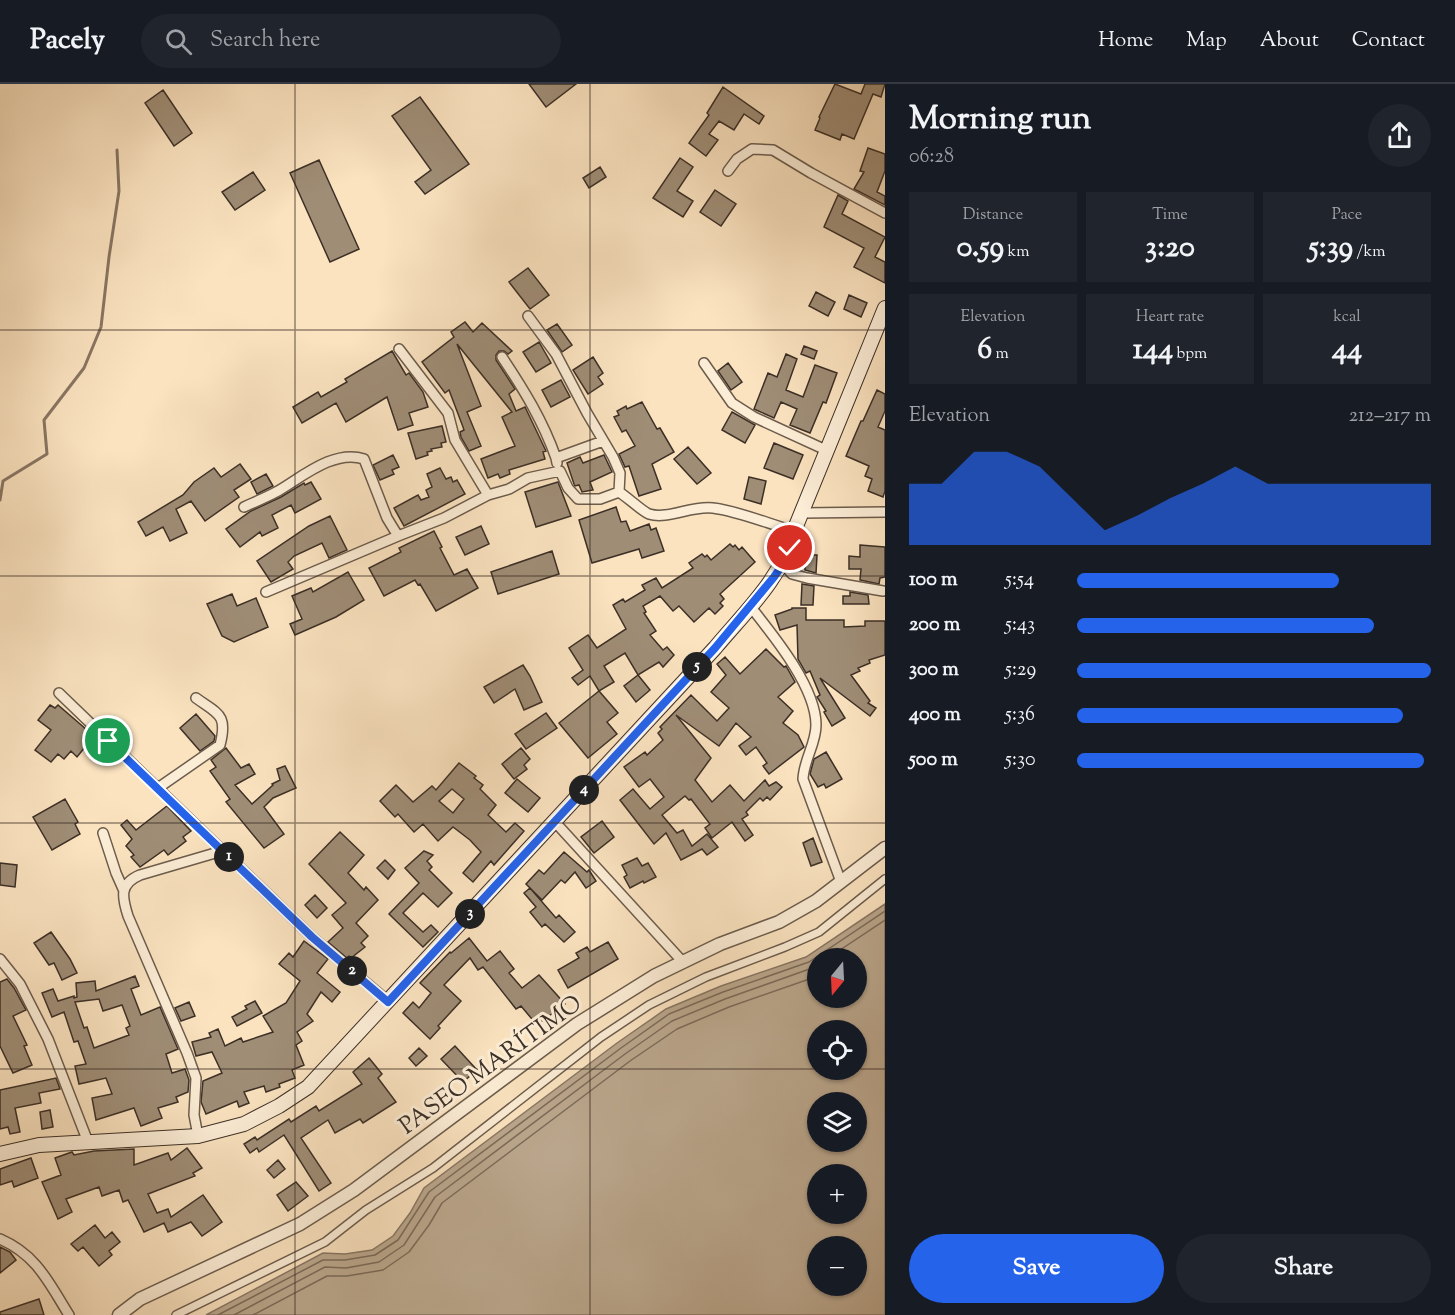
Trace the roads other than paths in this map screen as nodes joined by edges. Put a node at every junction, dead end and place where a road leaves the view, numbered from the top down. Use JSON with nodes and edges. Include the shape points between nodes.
{"nodes":[{"id":1,"x":728,"y":171,"type":"dead end"},
{"id":2,"x":885,"y":213,"type":"edge"},
{"id":3,"x":885,"y":308,"type":"edge"},
{"id":4,"x":528,"y":316,"type":"dead end"},
{"id":5,"x":399,"y":349,"type":"dead end"},
{"id":6,"x":502,"y":357,"type":"dead end"},
{"id":7,"x":704,"y":363,"type":"dead end"},
{"id":8,"x":603,"y":441,"type":"junction"},
{"id":9,"x":828,"y":452,"type":"junction"},
{"id":10,"x":556,"y":458,"type":"junction"},
{"id":11,"x":560,"y":471,"type":"junction"},
{"id":12,"x":619,"y":492,"type":"junction"},
{"id":13,"x":488,"y":495,"type":"junction"},
{"id":14,"x":244,"y":507,"type":"dead end"},
{"id":15,"x":885,"y":512,"type":"edge"},
{"id":16,"x":802,"y":513,"type":"junction"},
{"id":17,"x":794,"y":531,"type":"junction"},
{"id":18,"x":398,"y":536,"type":"junction"},
{"id":19,"x":783,"y":564,"type":"junction"},
{"id":20,"x":884,"y":591,"type":"dead end"},
{"id":21,"x":266,"y":592,"type":"dead end"},
{"id":22,"x":750,"y":606,"type":"junction"},
{"id":23,"x":59,"y":693,"type":"dead end"},
{"id":24,"x":196,"y":698,"type":"dead end"},
{"id":25,"x":158,"y":788,"type":"junction"},
{"id":26,"x":555,"y":822,"type":"junction"},
{"id":27,"x":103,"y":833,"type":"dead end"},
{"id":28,"x":885,"y":848,"type":"edge"},
{"id":29,"x":222,"y":851,"type":"junction"},
{"id":30,"x":885,"y":879,"type":"edge"},
{"id":31,"x":841,"y":882,"type":"junction"},
{"id":32,"x":124,"y":891,"type":"junction"},
{"id":33,"x":0,"y":959,"type":"edge"},
{"id":34,"x":681,"y":961,"type":"junction"},
{"id":35,"x":388,"y":1002,"type":"junction"},
{"id":36,"x":198,"y":1136,"type":"junction"},
{"id":37,"x":88,"y":1142,"type":"junction"},
{"id":38,"x":0,"y":1154,"type":"edge"},
{"id":39,"x":0,"y":1239,"type":"edge"},
{"id":40,"x":69,"y":1315,"type":"edge"},
{"id":41,"x":119,"y":1315,"type":"edge"},
{"id":42,"x":176,"y":1315,"type":"edge"}],
"edges":[{"from":1,"to":2,"type":"street","via":[[752,149],[773,150]]},
{"from":3,"to":9,"type":"main road"},
{"from":4,"to":8,"type":"street","via":[[556,354]]},
{"from":5,"to":13,"type":"street","via":[[448,413],[455,440]]},
{"from":6,"to":10,"type":"street","via":[[541,421]]},
{"from":7,"to":9,"type":"street","via":[[732,403]]},
{"from":8,"to":10,"type":"street"},
{"from":8,"to":12,"type":"street","via":[[620,473]]},
{"from":9,"to":16,"type":"main road"},
{"from":10,"to":11,"type":"street"},
{"from":11,"to":12,"type":"street","via":[[568,489],[578,499],[600,499]]},
{"from":11,"to":13,"type":"street","via":[[528,478]]},
{"from":12,"to":17,"type":"street","via":[[647,514],[662,516],[702,506]]},
{"from":13,"to":18,"type":"street"},
{"from":14,"to":18,"type":"street","via":[[321,465],[356,456],[364,459]]},
{"from":15,"to":16,"type":"street"},
{"from":16,"to":17,"type":"main road"},
{"from":17,"to":19,"type":"main road"},
{"from":18,"to":21,"type":"street"},
{"from":19,"to":20,"type":"street","via":[[792,574]]},
{"from":19,"to":22,"type":"main road"},
{"from":22,"to":26,"type":"main road"},
{"from":22,"to":31,"type":"street","via":[[792,660],[816,715],[815,735],[803,779]]},
{"from":23,"to":25,"type":"street"},
{"from":24,"to":25,"type":"street","via":[[220,715],[224,728],[220,744]]},
{"from":25,"to":29,"type":"street"},
{"from":26,"to":34,"type":"street"},
{"from":26,"to":35,"type":"main road"},
{"from":27,"to":32,"type":"street"},
{"from":28,"to":31,"type":"street","name":"PASEO MARÍTIMO"},
{"from":29,"to":32,"type":"street","via":[[140,875],[129,880]]},
{"from":29,"to":35,"type":"street","via":[[312,937]]},
{"from":30,"to":42,"type":"street","via":[[819,932],[706,977],[650,1005],[601,1037],[433,1168],[366,1210],[325,1242]]},
{"from":31,"to":34,"type":"street","name":"PASEO MARÍTIMO","via":[[779,922]]},
{"from":32,"to":36,"type":"street","via":[[128,916],[196,1078],[194,1115]]},
{"from":33,"to":37,"type":"street","via":[[20,984],[48,1039]]},
{"from":34,"to":41,"type":"street","name":"PASEO MARÍTIMO","via":[[577,1024],[354,1190],[300,1224],[140,1299]]},
{"from":35,"to":36,"type":"main road","via":[[308,1087],[244,1124]]},
{"from":36,"to":37,"type":"main road"},
{"from":37,"to":38,"type":"main road","via":[[39,1145]]},
{"from":39,"to":40,"type":"street","via":[[39,1267]]}]}
